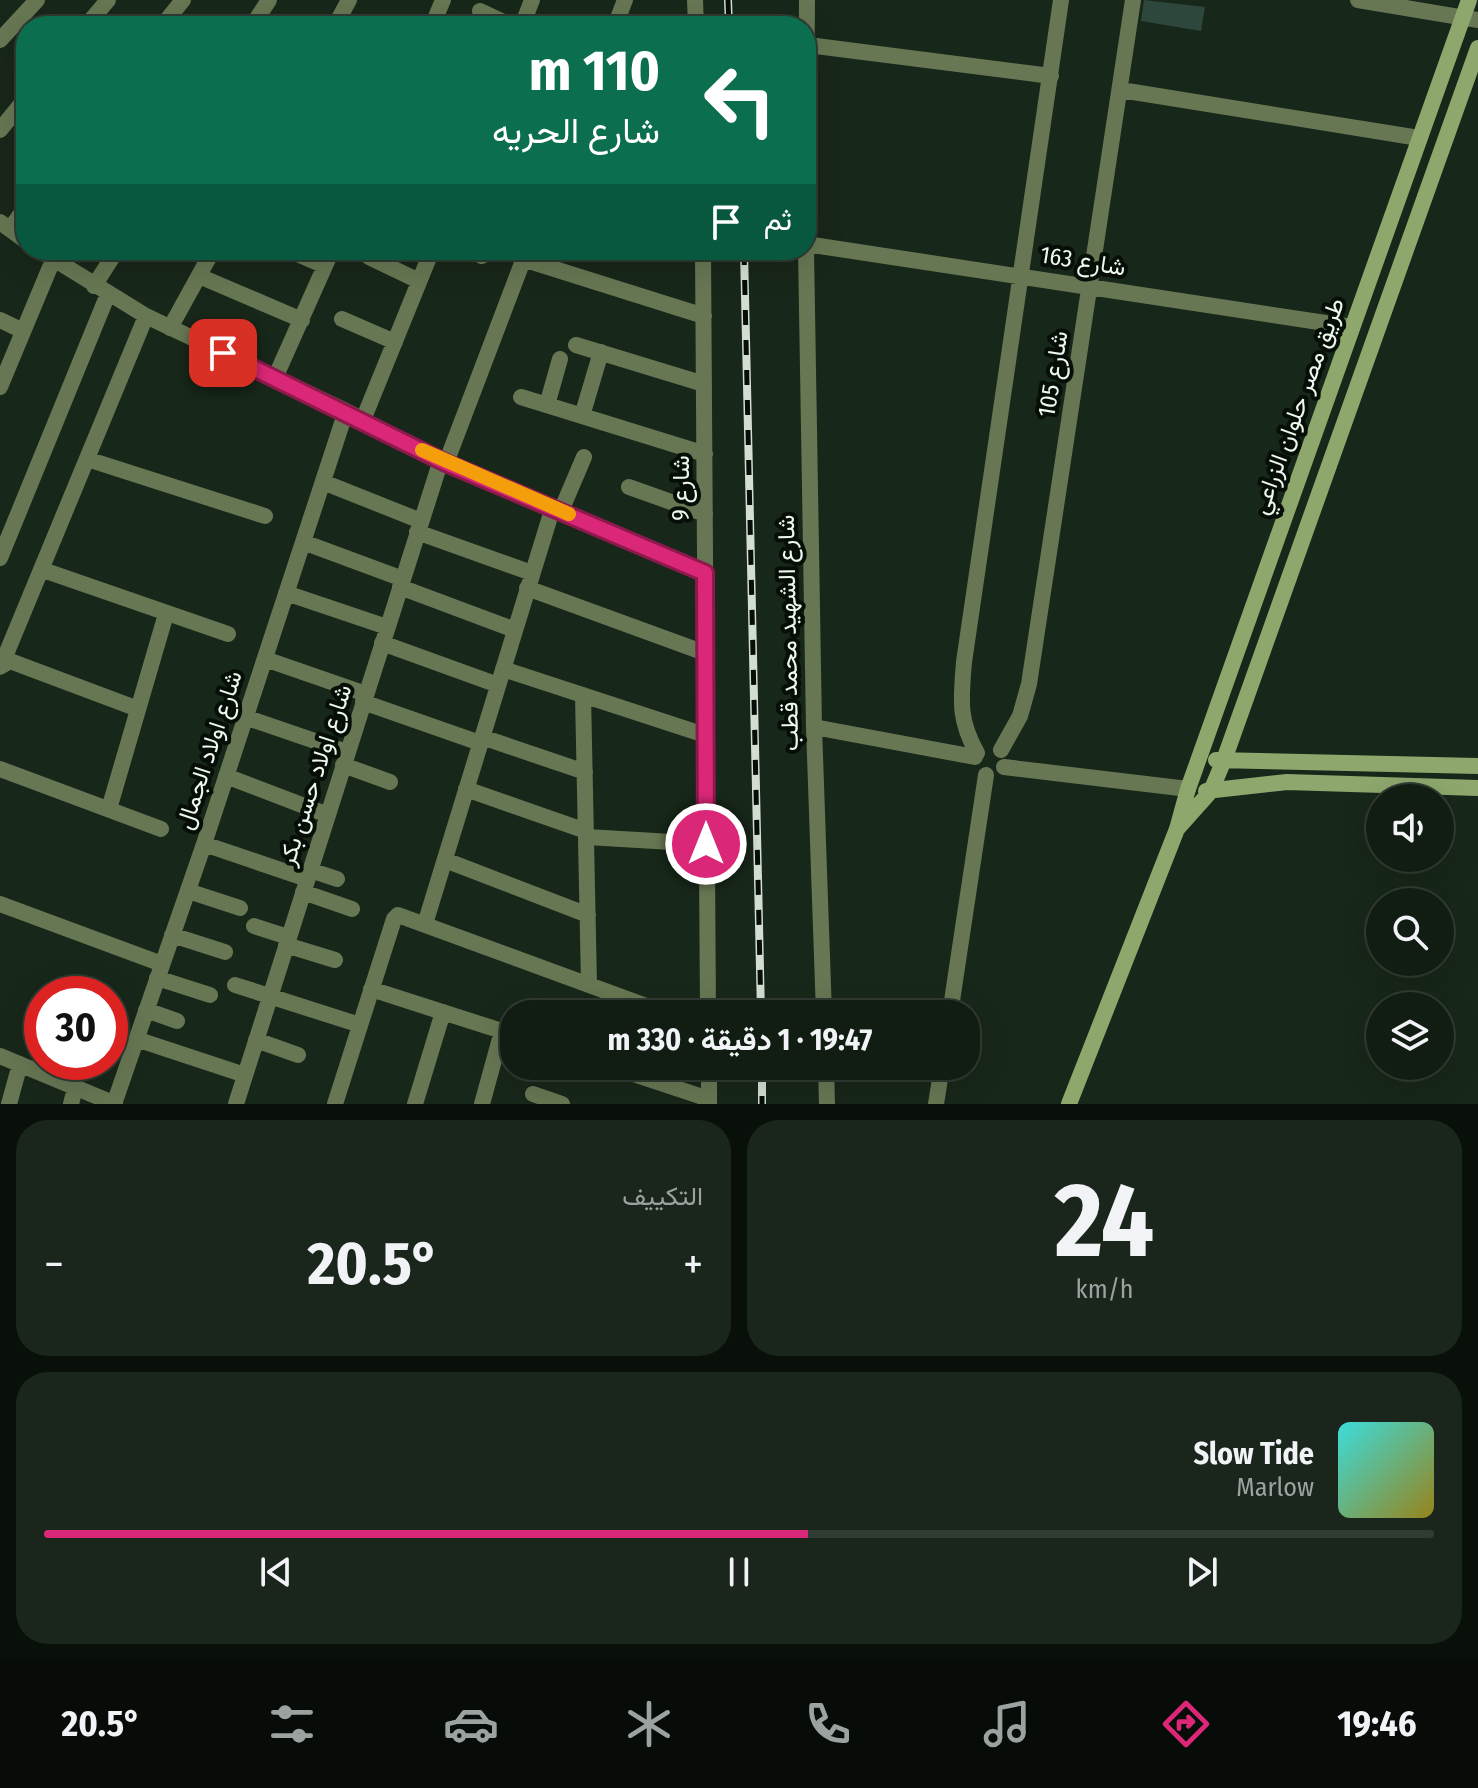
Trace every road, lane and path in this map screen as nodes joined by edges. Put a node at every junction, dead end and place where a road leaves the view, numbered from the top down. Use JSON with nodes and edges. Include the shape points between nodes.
{"nodes":[{"id":1,"x":37,"y":0,"type":"edge"},
{"id":2,"x":108,"y":0,"type":"edge"},
{"id":3,"x":183,"y":0,"type":"edge"},
{"id":4,"x":1061,"y":0,"type":"edge"},
{"id":5,"x":1133,"y":0,"type":"edge"},
{"id":6,"x":1358,"y":0,"type":"edge"},
{"id":7,"x":1469,"y":0,"type":"edge"},
{"id":8,"x":480,"y":11,"type":"dead end"},
{"id":9,"x":22,"y":16,"type":"edge"},
{"id":10,"x":94,"y":16,"type":"edge"},
{"id":11,"x":170,"y":16,"type":"edge"},
{"id":12,"x":491,"y":16,"type":"edge"},
{"id":13,"x":1470,"y":19,"type":"edge"},
{"id":14,"x":16,"y":23,"type":"edge"},
{"id":15,"x":0,"y":40,"type":"edge"},
{"id":16,"x":816,"y":46,"type":"edge"},
{"id":17,"x":1478,"y":48,"type":"edge"},
{"id":18,"x":1051,"y":76,"type":"junction"},
{"id":19,"x":1121,"y":90,"type":"junction"},
{"id":20,"x":16,"y":110,"type":"edge"},
{"id":21,"x":0,"y":130,"type":"edge"},
{"id":22,"x":1419,"y":138,"type":"junction"},
{"id":23,"x":816,"y":248,"type":"edge"},
{"id":24,"x":44,"y":260,"type":"edge"},
{"id":25,"x":54,"y":260,"type":"edge"},
{"id":26,"x":113,"y":260,"type":"edge"},
{"id":27,"x":206,"y":260,"type":"edge"},
{"id":28,"x":311,"y":260,"type":"edge"},
{"id":29,"x":328,"y":260,"type":"edge"},
{"id":30,"x":375,"y":260,"type":"edge"},
{"id":31,"x":428,"y":260,"type":"edge"},
{"id":32,"x":523,"y":260,"type":"edge"},
{"id":33,"x":540,"y":260,"type":"edge"},
{"id":34,"x":703,"y":260,"type":"edge"},
{"id":35,"x":806,"y":260,"type":"edge"},
{"id":36,"x":325,"y":266,"type":"junction"},
{"id":37,"x":199,"y":276,"type":"junction"},
{"id":38,"x":1021,"y":276,"type":"junction"},
{"id":39,"x":419,"y":281,"type":"junction"},
{"id":40,"x":1091,"y":286,"type":"junction"},
{"id":41,"x":101,"y":290,"type":"junction"},
{"id":42,"x":146,"y":316,"type":"junction"},
{"id":43,"x":704,"y":316,"type":"junction"},
{"id":44,"x":342,"y":319,"type":"dead end"},
{"id":45,"x":0,"y":320,"type":"edge"},
{"id":46,"x":302,"y":320,"type":"junction"},
{"id":47,"x":1352,"y":327,"type":"junction"},
{"id":48,"x":170,"y":328,"type":"junction"},
{"id":49,"x":23,"y":331,"type":"junction"},
{"id":50,"x":395,"y":342,"type":"junction"},
{"id":51,"x":576,"y":345,"type":"dead end"},
{"id":52,"x":601,"y":352,"type":"junction"},
{"id":53,"x":560,"y":359,"type":"dead end"},
{"id":54,"x":275,"y":378,"type":"junction"},
{"id":55,"x":704,"y":384,"type":"junction"},
{"id":56,"x":0,"y":387,"type":"edge"},
{"id":57,"x":521,"y":397,"type":"dead end"},
{"id":58,"x":547,"y":405,"type":"junction"},
{"id":59,"x":346,"y":411,"type":"junction"},
{"id":60,"x":582,"y":416,"type":"junction"},
{"id":61,"x":363,"y":420,"type":"junction"},
{"id":62,"x":705,"y":454,"type":"junction"},
{"id":63,"x":584,"y":457,"type":"dead end"},
{"id":64,"x":87,"y":459,"type":"junction"},
{"id":65,"x":443,"y":461,"type":"junction"},
{"id":66,"x":323,"y":482,"type":"junction"},
{"id":67,"x":629,"y":487,"type":"dead end"},
{"id":68,"x":557,"y":509,"type":"junction"},
{"id":69,"x":705,"y":514,"type":"junction"},
{"id":70,"x":265,"y":516,"type":"dead end"},
{"id":71,"x":419,"y":526,"type":"junction"},
{"id":72,"x":1277,"y":539,"type":"junction"},
{"id":73,"x":303,"y":542,"type":"junction"},
{"id":74,"x":1302,"y":543,"type":"junction"},
{"id":75,"x":0,"y":558,"type":"edge"},
{"id":76,"x":43,"y":570,"type":"junction"},
{"id":77,"x":705,"y":573,"type":"junction"},
{"id":78,"x":530,"y":581,"type":"junction"},
{"id":79,"x":401,"y":583,"type":"junction"},
{"id":80,"x":1261,"y":584,"type":"junction"},
{"id":81,"x":286,"y":593,"type":"junction"},
{"id":82,"x":1283,"y":593,"type":"junction"},
{"id":83,"x":166,"y":614,"type":"junction"},
{"id":84,"x":515,"y":630,"type":"junction"},
{"id":85,"x":228,"y":634,"type":"dead end"},
{"id":86,"x":385,"y":635,"type":"junction"},
{"id":87,"x":705,"y":653,"type":"junction"},
{"id":88,"x":265,"y":659,"type":"junction"},
{"id":89,"x":1,"y":666,"type":"edge"},
{"id":90,"x":500,"y":677,"type":"junction"},
{"id":91,"x":583,"y":695,"type":"junction"},
{"id":92,"x":365,"y":698,"type":"junction"},
{"id":93,"x":138,"y":709,"type":"junction"},
{"id":94,"x":245,"y":717,"type":"junction"},
{"id":95,"x":814,"y":727,"type":"junction"},
{"id":96,"x":705,"y":735,"type":"junction"},
{"id":97,"x":481,"y":740,"type":"junction"},
{"id":98,"x":1001,"y":750,"type":"junction"},
{"id":99,"x":976,"y":755,"type":"junction"},
{"id":100,"x":345,"y":759,"type":"junction"},
{"id":101,"x":1199,"y":760,"type":"junction"},
{"id":102,"x":1224,"y":760,"type":"junction"},
{"id":103,"x":1478,"y":766,"type":"edge"},
{"id":104,"x":1004,"y":767,"type":"junction"},
{"id":105,"x":0,"y":769,"type":"edge"},
{"id":106,"x":585,"y":772,"type":"junction"},
{"id":107,"x":986,"y":775,"type":"junction"},
{"id":108,"x":226,"y":776,"type":"junction"},
{"id":109,"x":390,"y":782,"type":"dead end"},
{"id":110,"x":1478,"y":788,"type":"edge"},
{"id":111,"x":466,"y":789,"type":"junction"},
{"id":112,"x":1188,"y":789,"type":"junction"},
{"id":113,"x":1211,"y":791,"type":"junction"},
{"id":114,"x":109,"y":809,"type":"junction"},
{"id":115,"x":328,"y":815,"type":"junction"},
{"id":116,"x":161,"y":829,"type":"dead end"},
{"id":117,"x":1177,"y":829,"type":"junction"},
{"id":118,"x":587,"y":834,"type":"junction"},
{"id":119,"x":204,"y":844,"type":"junction"},
{"id":120,"x":706,"y":844,"type":"junction"},
{"id":121,"x":445,"y":860,"type":"junction"},
{"id":122,"x":337,"y":879,"type":"dead end"},
{"id":123,"x":307,"y":880,"type":"junction"},
{"id":124,"x":188,"y":891,"type":"junction"},
{"id":125,"x":0,"y":904,"type":"edge"},
{"id":126,"x":240,"y":908,"type":"dead end"},
{"id":127,"x":352,"y":909,"type":"dead end"},
{"id":128,"x":588,"y":915,"type":"junction"},
{"id":129,"x":425,"y":924,"type":"junction"},
{"id":130,"x":254,"y":926,"type":"dead end"},
{"id":131,"x":172,"y":935,"type":"junction"},
{"id":132,"x":287,"y":941,"type":"junction"},
{"id":133,"x":225,"y":952,"type":"dead end"},
{"id":134,"x":335,"y":960,"type":"dead end"},
{"id":135,"x":159,"y":971,"type":"junction"},
{"id":136,"x":589,"y":984,"type":"junction"},
{"id":137,"x":235,"y":985,"type":"dead end"},
{"id":138,"x":371,"y":989,"type":"junction"},
{"id":139,"x":210,"y":995,"type":"dead end"},
{"id":140,"x":270,"y":995,"type":"junction"},
{"id":141,"x":631,"y":1000,"type":"edge"},
{"id":142,"x":708,"y":1000,"type":"edge"},
{"id":143,"x":824,"y":1000,"type":"edge"},
{"id":144,"x":952,"y":1000,"type":"edge"},
{"id":145,"x":146,"y":1010,"type":"junction"},
{"id":146,"x":443,"y":1012,"type":"junction"},
{"id":147,"x":177,"y":1021,"type":"dead end"},
{"id":148,"x":360,"y":1025,"type":"junction"},
{"id":149,"x":500,"y":1030,"type":"edge"},
{"id":150,"x":136,"y":1039,"type":"junction"},
{"id":151,"x":256,"y":1040,"type":"junction"},
{"id":152,"x":298,"y":1055,"type":"dead end"},
{"id":153,"x":500,"y":1055,"type":"edge"},
{"id":154,"x":0,"y":1056,"type":"edge"},
{"id":155,"x":20,"y":1064,"type":"junction"},
{"id":156,"x":245,"y":1075,"type":"junction"},
{"id":157,"x":649,"y":1080,"type":"edge"},
{"id":158,"x":709,"y":1080,"type":"edge"},
{"id":159,"x":826,"y":1080,"type":"edge"},
{"id":160,"x":940,"y":1080,"type":"edge"},
{"id":161,"x":533,"y":1094,"type":"dead end"},
{"id":162,"x":73,"y":1096,"type":"edge"},
{"id":163,"x":709,"y":1101,"type":"edge"},
{"id":164,"x":9,"y":1104,"type":"edge"},
{"id":165,"x":114,"y":1104,"type":"edge"},
{"id":166,"x":236,"y":1104,"type":"edge"},
{"id":167,"x":335,"y":1104,"type":"edge"},
{"id":168,"x":415,"y":1104,"type":"edge"},
{"id":169,"x":482,"y":1104,"type":"edge"},
{"id":170,"x":562,"y":1104,"type":"edge"},
{"id":171,"x":827,"y":1104,"type":"edge"},
{"id":172,"x":936,"y":1104,"type":"edge"},
{"id":173,"x":1069,"y":1104,"type":"edge"}],
"edges":[{"from":1,"to":9,"type":"street"},
{"from":2,"to":10,"type":"street"},
{"from":3,"to":11,"type":"street"},
{"from":4,"to":18,"type":"street","name":"شارع 105"},
{"from":5,"to":19,"type":"street","name":"شارع 105"},
{"from":6,"to":13,"type":"street"},
{"from":7,"to":13,"type":"main road","name":"طريق مصر حلوان الزراعي"},
{"from":8,"to":12,"type":"street"},
{"from":13,"to":22,"type":"main road","name":"طريق مصر حلوان الزراعي"},
{"from":14,"to":15,"type":"street"},
{"from":16,"to":18,"type":"street"},
{"from":17,"to":74,"type":"main road","name":"طريق مصر حلوان الزراعي"},
{"from":18,"to":38,"type":"street","name":"شارع 105"},
{"from":19,"to":22,"type":"street"},
{"from":19,"to":40,"type":"street","name":"شارع 105"},
{"from":20,"to":21,"type":"street"},
{"from":22,"to":47,"type":"main road","name":"طريق مصر حلوان الزراعي"},
{"from":23,"to":38,"type":"street","name":"شارع 163"},
{"from":24,"to":49,"type":"street"},
{"from":25,"to":41,"type":"street"},
{"from":26,"to":41,"type":"street"},
{"from":27,"to":37,"type":"street"},
{"from":28,"to":36,"type":"street"},
{"from":29,"to":36,"type":"street"},
{"from":30,"to":39,"type":"street"},
{"from":31,"to":39,"type":"street"},
{"from":32,"to":65,"type":"street","name":"شارع اولاد حسن بكر"},
{"from":33,"to":43,"type":"street"},
{"from":34,"to":43,"type":"street","name":"شارع 9"},
{"from":35,"to":95,"type":"street","name":"شارع الشهيد محمد قطب"},
{"from":36,"to":46,"type":"street"},
{"from":37,"to":46,"type":"street"},
{"from":37,"to":48,"type":"street"},
{"from":38,"to":40,"type":"street","name":"شارع 163"},
{"from":38,"to":99,"type":"street","name":"شارع 105","via":[[964,662],[961,716]]},
{"from":39,"to":50,"type":"street"},
{"from":40,"to":47,"type":"street","name":"شارع 163"},
{"from":40,"to":98,"type":"street","name":"شارع 105","via":[[1029,684],[1020,716]]},
{"from":41,"to":42,"type":"street"},
{"from":41,"to":75,"type":"street"},
{"from":42,"to":48,"type":"street"},
{"from":42,"to":64,"type":"street"},
{"from":43,"to":55,"type":"street","name":"شارع 9"},
{"from":44,"to":50,"type":"street"},
{"from":45,"to":49,"type":"street"},
{"from":46,"to":54,"type":"street"},
{"from":47,"to":72,"type":"main road","name":"طريق مصر حلوان الزراعي"},
{"from":48,"to":54,"type":"street"},
{"from":49,"to":56,"type":"street"},
{"from":50,"to":61,"type":"street"},
{"from":51,"to":52,"type":"street"},
{"from":52,"to":55,"type":"street"},
{"from":52,"to":60,"type":"street"},
{"from":53,"to":58,"type":"street"},
{"from":54,"to":59,"type":"street"},
{"from":55,"to":62,"type":"street","name":"شارع 9"},
{"from":57,"to":58,"type":"street"},
{"from":58,"to":60,"type":"street"},
{"from":59,"to":61,"type":"street"},
{"from":59,"to":66,"type":"street","name":"شارع اولاد الجمال"},
{"from":60,"to":62,"type":"street"},
{"from":61,"to":65,"type":"street"},
{"from":62,"to":69,"type":"street","name":"شارع 9"},
{"from":63,"to":68,"type":"street"},
{"from":64,"to":70,"type":"street"},
{"from":64,"to":76,"type":"street"},
{"from":65,"to":68,"type":"street"},
{"from":65,"to":71,"type":"street","name":"شارع اولاد حسن بكر"},
{"from":66,"to":71,"type":"street"},
{"from":66,"to":73,"type":"street","name":"شارع اولاد الجمال"},
{"from":67,"to":69,"type":"street"},
{"from":68,"to":77,"type":"street"},
{"from":68,"to":78,"type":"street"},
{"from":69,"to":77,"type":"street","name":"شارع 9"},
{"from":71,"to":78,"type":"street"},
{"from":71,"to":79,"type":"street","name":"شارع اولاد حسن بكر"},
{"from":72,"to":74,"type":"main road"},
{"from":72,"to":80,"type":"main road","name":"طريق مصر حلوان الزراعي"},
{"from":73,"to":79,"type":"street"},
{"from":73,"to":81,"type":"street","name":"شارع اولاد الجمال"},
{"from":74,"to":82,"type":"main road","name":"طريق مصر حلوان الزراعي"},
{"from":76,"to":83,"type":"street"},
{"from":76,"to":89,"type":"street"},
{"from":77,"to":87,"type":"street","name":"شارع 9"},
{"from":78,"to":84,"type":"street"},
{"from":78,"to":87,"type":"street"},
{"from":79,"to":84,"type":"street"},
{"from":79,"to":86,"type":"street","name":"شارع اولاد حسن بكر"},
{"from":80,"to":82,"type":"main road"},
{"from":80,"to":101,"type":"main road","name":"طريق مصر حلوان الزراعي"},
{"from":81,"to":86,"type":"street"},
{"from":81,"to":88,"type":"street","name":"شارع اولاد الجمال"},
{"from":82,"to":102,"type":"main road","name":"طريق مصر حلوان الزراعي"},
{"from":83,"to":85,"type":"street"},
{"from":83,"to":93,"type":"street"},
{"from":84,"to":90,"type":"street"},
{"from":86,"to":90,"type":"street"},
{"from":86,"to":92,"type":"street","name":"شارع اولاد حسن بكر"},
{"from":87,"to":96,"type":"street","name":"شارع 9"},
{"from":88,"to":92,"type":"street"},
{"from":88,"to":94,"type":"street","name":"شارع اولاد الجمال"},
{"from":89,"to":93,"type":"street","via":[[10,661]]},
{"from":90,"to":91,"type":"street"},
{"from":90,"to":97,"type":"street"},
{"from":91,"to":96,"type":"street"},
{"from":91,"to":106,"type":"street"},
{"from":92,"to":97,"type":"street"},
{"from":92,"to":100,"type":"street","name":"شارع اولاد حسن بكر"},
{"from":93,"to":114,"type":"street"},
{"from":94,"to":100,"type":"street"},
{"from":94,"to":108,"type":"street","name":"شارع اولاد الجمال"},
{"from":95,"to":99,"type":"street"},
{"from":95,"to":143,"type":"street","name":"شارع الشهيد محمد قطب"},
{"from":96,"to":120,"type":"street","name":"شارع 9"},
{"from":97,"to":106,"type":"street"},
{"from":97,"to":111,"type":"street"},
{"from":98,"to":99,"type":"street","via":[[988,745]]},
{"from":98,"to":104,"type":"street"},
{"from":99,"to":107,"type":"street","via":[[976,766]]},
{"from":100,"to":109,"type":"street"},
{"from":100,"to":115,"type":"street","name":"شارع اولاد حسن بكر"},
{"from":101,"to":102,"type":"main road"},
{"from":101,"to":112,"type":"main road","name":"طريق مصر حلوان الزراعي"},
{"from":102,"to":103,"type":"main road"},
{"from":102,"to":113,"type":"main road","name":"طريق مصر حلوان الزراعي"},
{"from":104,"to":107,"type":"street"},
{"from":104,"to":112,"type":"street"},
{"from":105,"to":114,"type":"street"},
{"from":106,"to":118,"type":"street"},
{"from":107,"to":144,"type":"street"},
{"from":108,"to":115,"type":"street"},
{"from":108,"to":119,"type":"street","name":"شارع اولاد الجمال"},
{"from":110,"to":113,"type":"main road","via":[[1287,782]]},
{"from":111,"to":118,"type":"street"},
{"from":111,"to":121,"type":"street"},
{"from":112,"to":113,"type":"main road"},
{"from":112,"to":117,"type":"main road","name":"طريق مصر حلوان الزراعي"},
{"from":113,"to":117,"type":"main road","name":"طريق مصر حلوان الزراعي"},
{"from":114,"to":116,"type":"street"},
{"from":115,"to":123,"type":"street","name":"شارع اولاد حسن بكر"},
{"from":117,"to":173,"type":"main road","name":"طريق مصر حلوان الزراعي"},
{"from":118,"to":120,"type":"street"},
{"from":118,"to":128,"type":"street"},
{"from":119,"to":123,"type":"street"},
{"from":119,"to":124,"type":"street","name":"شارع اولاد الجمال"},
{"from":120,"to":142,"type":"street","name":"شارع 9"},
{"from":121,"to":128,"type":"street"},
{"from":121,"to":129,"type":"street"},
{"from":122,"to":123,"type":"street"},
{"from":123,"to":127,"type":"street"},
{"from":123,"to":132,"type":"street","name":"شارع اولاد حسن بكر"},
{"from":124,"to":126,"type":"street"},
{"from":124,"to":131,"type":"street","name":"شارع اولاد الجمال"},
{"from":125,"to":135,"type":"street"},
{"from":128,"to":136,"type":"street"},
{"from":129,"to":136,"type":"street"},
{"from":129,"to":138,"type":"street","via":[[401,915],[394,919]]},
{"from":130,"to":132,"type":"street"},
{"from":131,"to":133,"type":"street"},
{"from":131,"to":135,"type":"street","name":"شارع اولاد الجمال"},
{"from":132,"to":134,"type":"street"},
{"from":132,"to":140,"type":"street","name":"شارع اولاد حسن بكر"},
{"from":135,"to":139,"type":"street"},
{"from":135,"to":145,"type":"street","name":"شارع اولاد الجمال"},
{"from":136,"to":141,"type":"street"},
{"from":137,"to":140,"type":"street"},
{"from":138,"to":146,"type":"street"},
{"from":138,"to":148,"type":"street"},
{"from":140,"to":148,"type":"street"},
{"from":140,"to":151,"type":"street","name":"شارع اولاد حسن بكر"},
{"from":145,"to":147,"type":"street"},
{"from":145,"to":150,"type":"street","name":"شارع اولاد الجمال"},
{"from":146,"to":149,"type":"street"},
{"from":146,"to":168,"type":"street"},
{"from":148,"to":167,"type":"street"},
{"from":150,"to":156,"type":"street"},
{"from":150,"to":165,"type":"street","name":"شارع اولاد الجمال"},
{"from":151,"to":152,"type":"street"},
{"from":151,"to":156,"type":"street","name":"شارع اولاد حسن بكر"},
{"from":153,"to":169,"type":"street"},
{"from":154,"to":155,"type":"street"},
{"from":155,"to":162,"type":"street"},
{"from":155,"to":164,"type":"street"},
{"from":156,"to":166,"type":"street","name":"شارع اولاد حسن بكر"},
{"from":157,"to":163,"type":"street"},
{"from":158,"to":163,"type":"street"},
{"from":159,"to":171,"type":"street"},
{"from":160,"to":172,"type":"street"},
{"from":161,"to":170,"type":"street"},
{"from":162,"to":165,"type":"street"}]}
